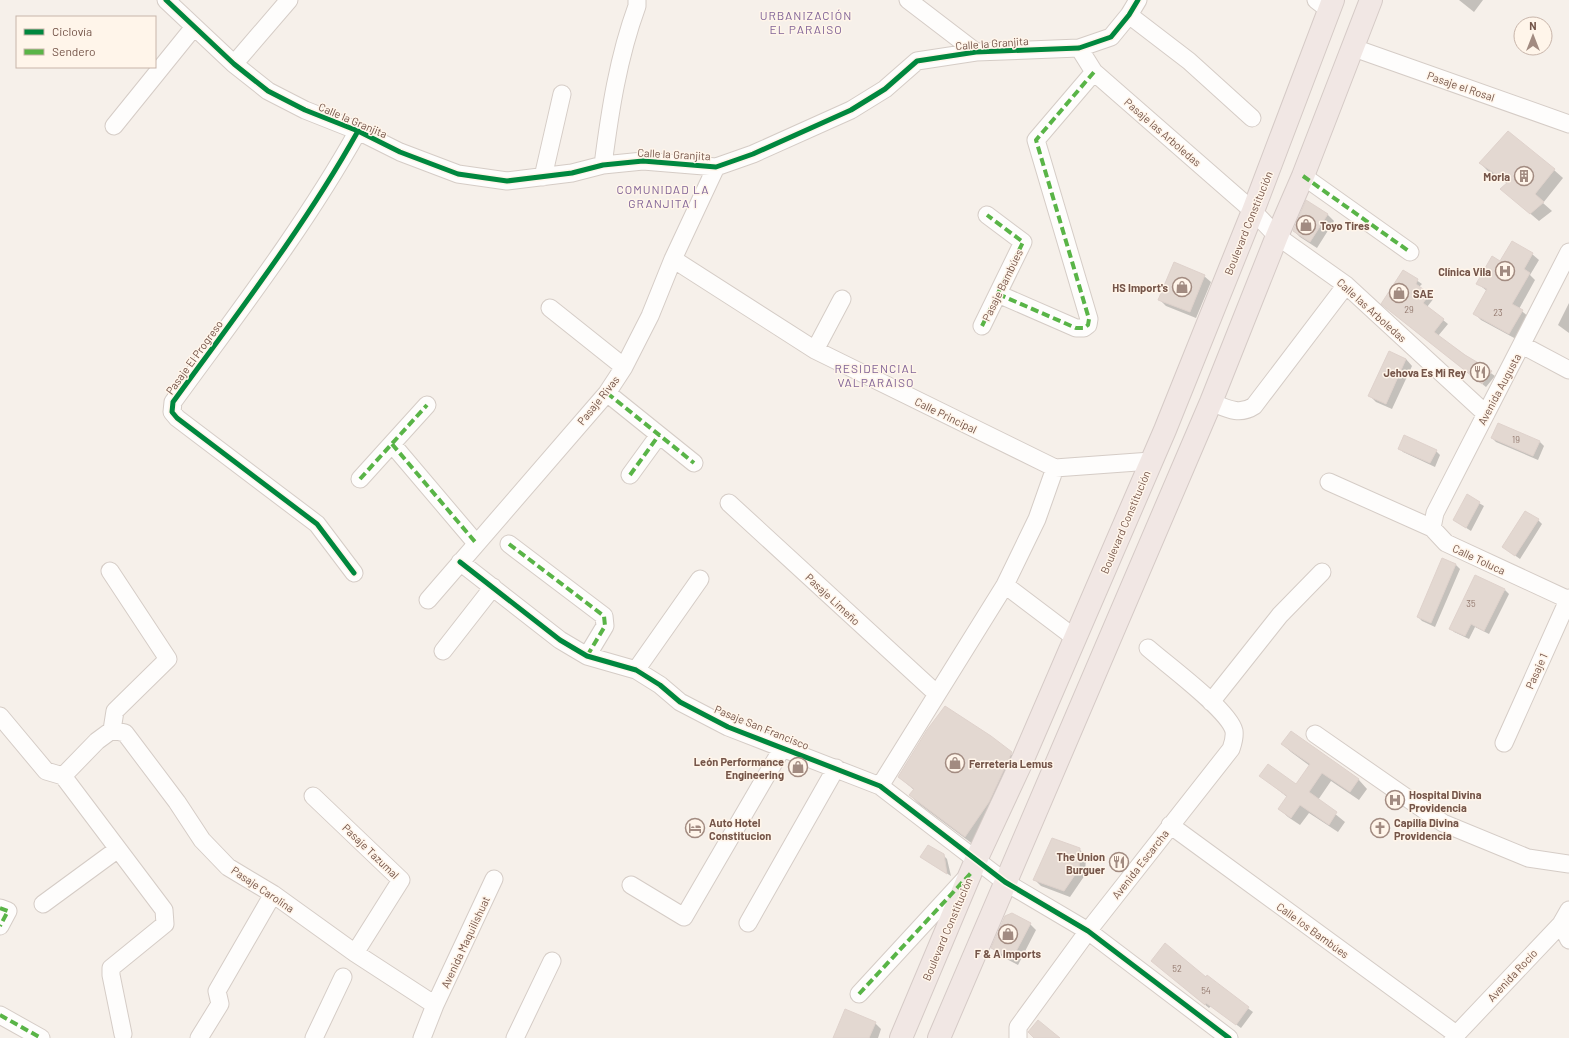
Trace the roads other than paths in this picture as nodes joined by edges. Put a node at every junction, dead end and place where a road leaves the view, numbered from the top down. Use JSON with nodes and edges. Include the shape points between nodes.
{"nodes":[{"id":1,"x":166,"y":0,"type":"edge"},
{"id":2,"x":289,"y":0,"type":"edge"},
{"id":3,"x":637,"y":0,"type":"edge"},
{"id":4,"x":908,"y":0,"type":"edge"},
{"id":5,"x":1138,"y":0,"type":"edge"},
{"id":6,"x":1371,"y":0,"type":"edge"},
{"id":7,"x":1326,"y":3,"type":"edge"},
{"id":8,"x":1129,"y":15,"type":"junction"},
{"id":9,"x":194,"y":28,"type":"junction"},
{"id":10,"x":1079,"y":48,"type":"junction"},
{"id":11,"x":1354,"y":48,"type":"junction"},
{"id":12,"x":976,"y":52,"type":"junction"},
{"id":13,"x":234,"y":64,"type":"junction"},
{"id":14,"x":1094,"y":72,"type":"junction"},
{"id":15,"x":562,"y":94,"type":"dead end"},
{"id":16,"x":1252,"y":118,"type":"dead end"},
{"id":17,"x":1569,"y":124,"type":"edge"},
{"id":18,"x":114,"y":126,"type":"dead end"},
{"id":19,"x":358,"y":131,"type":"junction"},
{"id":20,"x":603,"y":165,"type":"junction"},
{"id":21,"x":716,"y":167,"type":"junction"},
{"id":22,"x":1303,"y":176,"type":"junction"},
{"id":23,"x":543,"y":177,"type":"junction"},
{"id":24,"x":1253,"y":211,"type":"junction"},
{"id":25,"x":987,"y":215,"type":"dead end"},
{"id":26,"x":1277,"y":236,"type":"junction"},
{"id":27,"x":1410,"y":252,"type":"dead end"},
{"id":28,"x":1569,"y":252,"type":"edge"},
{"id":29,"x":673,"y":259,"type":"junction"},
{"id":30,"x":1346,"y":286,"type":"junction"},
{"id":31,"x":998,"y":294,"type":"junction"},
{"id":32,"x":842,"y":299,"type":"dead end"},
{"id":33,"x":550,"y":308,"type":"dead end"},
{"id":34,"x":982,"y":326,"type":"dead end"},
{"id":35,"x":1522,"y":345,"type":"junction"},
{"id":36,"x":815,"y":350,"type":"junction"},
{"id":37,"x":624,"y":368,"type":"junction"},
{"id":38,"x":1569,"y":370,"type":"edge"},
{"id":39,"x":607,"y":393,"type":"junction"},
{"id":40,"x":1211,"y":402,"type":"junction"},
{"id":41,"x":427,"y":405,"type":"dead end"},
{"id":42,"x":1486,"y":414,"type":"junction"},
{"id":43,"x":659,"y":435,"type":"junction"},
{"id":44,"x":392,"y":444,"type":"junction"},
{"id":45,"x":1151,"y":462,"type":"junction"},
{"id":46,"x":694,"y":463,"type":"dead end"},
{"id":47,"x":1055,"y":468,"type":"junction"},
{"id":48,"x":630,"y":475,"type":"dead end"},
{"id":49,"x":360,"y":479,"type":"dead end"},
{"id":50,"x":1329,"y":482,"type":"dead end"},
{"id":51,"x":730,"y":503,"type":"dead end"},
{"id":52,"x":1432,"y":528,"type":"junction"},
{"id":53,"x":476,"y":543,"type":"junction"},
{"id":54,"x":509,"y":544,"type":"dead end"},
{"id":55,"x":460,"y":562,"type":"junction"},
{"id":56,"x":110,"y":571,"type":"dead end"},
{"id":57,"x":1322,"y":572,"type":"dead end"},
{"id":58,"x":354,"y":573,"type":"dead end"},
{"id":59,"x":700,"y":579,"type":"dead end"},
{"id":60,"x":1005,"y":585,"type":"junction"},
{"id":61,"x":493,"y":587,"type":"junction"},
{"id":62,"x":1569,"y":599,"type":"edge"},
{"id":63,"x":428,"y":600,"type":"dead end"},
{"id":64,"x":1075,"y":638,"type":"junction"},
{"id":65,"x":1148,"y":648,"type":"dead end"},
{"id":66,"x":443,"y":651,"type":"dead end"},
{"id":67,"x":587,"y":656,"type":"junction"},
{"id":68,"x":636,"y":670,"type":"junction"},
{"id":69,"x":937,"y":694,"type":"junction"},
{"id":70,"x":1211,"y":702,"type":"junction"},
{"id":71,"x":0,"y":716,"type":"edge"},
{"id":72,"x":112,"y":730,"type":"junction"},
{"id":73,"x":1315,"y":734,"type":"dead end"},
{"id":74,"x":1504,"y":743,"type":"dead end"},
{"id":75,"x":783,"y":747,"type":"junction"},
{"id":76,"x":836,"y":768,"type":"junction"},
{"id":77,"x":63,"y":776,"type":"junction"},
{"id":78,"x":880,"y":786,"type":"junction"},
{"id":79,"x":313,"y":796,"type":"dead end"},
{"id":80,"x":1170,"y":825,"type":"junction"},
{"id":81,"x":118,"y":848,"type":"junction"},
{"id":82,"x":1569,"y":864,"type":"edge"},
{"id":83,"x":973,"y":866,"type":"junction"},
{"id":84,"x":494,"y":879,"type":"dead end"},
{"id":85,"x":1005,"y":882,"type":"junction"},
{"id":86,"x":631,"y":885,"type":"dead end"},
{"id":87,"x":273,"y":894,"type":"junction"},
{"id":88,"x":43,"y":904,"type":"dead end"},
{"id":89,"x":0,"y":908,"type":"edge"},
{"id":90,"x":1565,"y":917,"type":"edge"},
{"id":91,"x":748,"y":923,"type":"dead end"},
{"id":92,"x":0,"y":926,"type":"edge"},
{"id":93,"x":1088,"y":931,"type":"junction"},
{"id":94,"x":1569,"y":940,"type":"edge"},
{"id":95,"x":355,"y":953,"type":"junction"},
{"id":96,"x":552,"y":962,"type":"dead end"},
{"id":97,"x":343,"y":977,"type":"dead end"},
{"id":98,"x":859,"y":994,"type":"dead end"},
{"id":99,"x":435,"y":1005,"type":"junction"},
{"id":100,"x":0,"y":1015,"type":"edge"},
{"id":101,"x":1018,"y":1033,"type":"edge"},
{"id":102,"x":123,"y":1034,"type":"dead end"},
{"id":103,"x":1454,"y":1036,"type":"edge"},
{"id":104,"x":41,"y":1038,"type":"edge"},
{"id":105,"x":199,"y":1038,"type":"edge"},
{"id":106,"x":314,"y":1038,"type":"edge"},
{"id":107,"x":422,"y":1038,"type":"edge"},
{"id":108,"x":515,"y":1038,"type":"edge"},
{"id":109,"x":901,"y":1038,"type":"edge"},
{"id":110,"x":939,"y":1038,"type":"edge"},
{"id":111,"x":1229,"y":1038,"type":"edge"}],
"edges":[{"from":1,"to":9,"type":"street","name":"Calle la Granjita"},
{"from":2,"to":13,"type":"street"},
{"from":3,"to":20,"type":"street","via":[[615,85]]},
{"from":4,"to":12,"type":"street"},
{"from":5,"to":8,"type":"street","name":"Calle la Granjita"},
{"from":6,"to":11,"type":"highway"},
{"from":7,"to":24,"type":"highway","name":"Boulevard Constitución"},
{"from":8,"to":10,"type":"street","name":"Calle la Granjita","via":[[1111,37]]},
{"from":8,"to":16,"type":"street","via":[[1189,62]]},
{"from":9,"to":13,"type":"street","name":"Calle la Granjita"},
{"from":9,"to":18,"type":"street"},
{"from":10,"to":12,"type":"street","name":"Calle la Granjita"},
{"from":10,"to":14,"type":"street","name":"Pasaje las Arboledas"},
{"from":11,"to":17,"type":"street","name":"Pasaje el Rosal"},
{"from":11,"to":22,"type":"highway"},
{"from":12,"to":21,"type":"street","name":"Calle la Granjita","via":[[917,60],[885,89],[851,110],[753,154]]},
{"from":13,"to":19,"type":"street","name":"Calle la Granjita","via":[[268,91],[299,107]]},
{"from":14,"to":24,"type":"street","name":"Pasaje las Arboledas"},
{"from":14,"to":31,"type":"street","via":[[1036,140],[1089,318],[1088,325],[1076,328]]},
{"from":15,"to":23,"type":"street"},
{"from":19,"to":23,"type":"street","name":"Calle la Granjita","via":[[400,152],[458,174],[507,180]]},
{"from":19,"to":58,"type":"street","name":"Pasaje El Progreso","via":[[339,166],[294,233],[174,402],[172,412],[317,524]]},
{"from":20,"to":21,"type":"street","name":"Calle la Granjita","via":[[643,161]]},
{"from":20,"to":23,"type":"street","name":"Calle la Granjita"},
{"from":21,"to":29,"type":"street","name":"Pasaje Rivas"},
{"from":22,"to":26,"type":"highway"},
{"from":22,"to":27,"type":"street"},
{"from":24,"to":26,"type":"street","name":"Calle las Arboledas"},
{"from":24,"to":45,"type":"highway","name":"Boulevard Constitución"},
{"from":25,"to":31,"type":"street","name":"Pasaje Bambúes","via":[[1023,242]]},
{"from":26,"to":30,"type":"street","name":"Calle las Arboledas"},
{"from":26,"to":40,"type":"highway"},
{"from":28,"to":35,"type":"street","name":"Avenida Augusta"},
{"from":29,"to":36,"type":"street","name":"Calle Principal"},
{"from":29,"to":37,"type":"street","name":"Pasaje Rivas","via":[[650,316]]},
{"from":30,"to":40,"type":"street","via":[[1254,406],[1238,412]]},
{"from":30,"to":42,"type":"street","name":"Calle las Arboledas"},
{"from":31,"to":34,"type":"street","name":"Pasaje Bambúes"},
{"from":32,"to":36,"type":"street"},
{"from":33,"to":37,"type":"street"},
{"from":35,"to":38,"type":"street"},
{"from":35,"to":42,"type":"street","name":"Avenida Augusta"},
{"from":36,"to":47,"type":"street","name":"Calle Principal"},
{"from":37,"to":39,"type":"street","name":"Pasaje Rivas"},
{"from":39,"to":43,"type":"street"},
{"from":39,"to":53,"type":"street","name":"Pasaje Rivas"},
{"from":40,"to":85,"type":"highway"},
{"from":41,"to":44,"type":"street"},
{"from":42,"to":52,"type":"street","name":"Avenida Augusta","via":[[1435,513]]},
{"from":43,"to":46,"type":"street"},
{"from":43,"to":48,"type":"street"},
{"from":44,"to":49,"type":"street"},
{"from":44,"to":53,"type":"street"},
{"from":45,"to":47,"type":"street","name":"Calle Principal"},
{"from":45,"to":64,"type":"highway","name":"Boulevard Constitución"},
{"from":47,"to":60,"type":"street","via":[[1037,519]]},
{"from":50,"to":52,"type":"street","name":"Calle Toluca"},
{"from":51,"to":69,"type":"street","name":"Pasaje Limeño"},
{"from":52,"to":62,"type":"street","name":"Calle Toluca","via":[[1446,543]]},
{"from":53,"to":55,"type":"street","name":"Pasaje Rivas"},
{"from":54,"to":67,"type":"street","via":[[604,616],[605,626]]},
{"from":55,"to":61,"type":"street","name":"Pasaje San Francisco"},
{"from":55,"to":63,"type":"street","name":"Pasaje Rivas"},
{"from":56,"to":72,"type":"street","via":[[168,659],[115,711]]},
{"from":57,"to":70,"type":"street","via":[[1280,615]]},
{"from":59,"to":68,"type":"street"},
{"from":60,"to":64,"type":"street"},
{"from":60,"to":69,"type":"street"},
{"from":61,"to":66,"type":"street"},
{"from":61,"to":67,"type":"street","name":"Pasaje San Francisco","via":[[560,640]]},
{"from":62,"to":74,"type":"street","name":"Pasaje 1"},
{"from":64,"to":83,"type":"highway","name":"Boulevard Constitución"},
{"from":65,"to":70,"type":"street"},
{"from":67,"to":68,"type":"street","name":"Pasaje San Francisco"},
{"from":68,"to":75,"type":"street","name":"Pasaje San Francisco","via":[[680,702],[728,727]]},
{"from":69,"to":78,"type":"street"},
{"from":70,"to":80,"type":"street","name":"Avenida Escarcha","via":[[1225,714],[1234,730],[1235,739],[1230,749]]},
{"from":71,"to":77,"type":"street","via":[[46,770]]},
{"from":72,"to":77,"type":"street","via":[[96,741]]},
{"from":72,"to":87,"type":"street","name":"Pasaje Carolina","via":[[125,733],[202,840],[228,867]]},
{"from":73,"to":82,"type":"street","via":[[1443,823],[1528,858]]},
{"from":75,"to":76,"type":"street","name":"Pasaje San Francisco"},
{"from":75,"to":86,"type":"street","via":[[684,917]]},
{"from":76,"to":78,"type":"street","name":"Pasaje San Francisco"},
{"from":76,"to":91,"type":"street"},
{"from":77,"to":81,"type":"street"},
{"from":78,"to":83,"type":"street","name":"Pasaje San Francisco"},
{"from":79,"to":95,"type":"street","name":"Pasaje Tazumal","via":[[401,880]]},
{"from":80,"to":93,"type":"street","name":"Avenida Escarcha"},
{"from":80,"to":103,"type":"street","name":"Calle los Bambúes"},
{"from":81,"to":88,"type":"street"},
{"from":81,"to":102,"type":"street","via":[[164,910],[166,917],[166,924],[111,968]]},
{"from":83,"to":85,"type":"street","name":"Pasaje San Francisco"},
{"from":83,"to":98,"type":"street"},
{"from":83,"to":109,"type":"highway","name":"Boulevard Constitución"},
{"from":84,"to":99,"type":"street","name":"Avenida Maquilishuat"},
{"from":85,"to":93,"type":"street","name":"Pasaje San Francisco"},
{"from":85,"to":110,"type":"highway"},
{"from":87,"to":95,"type":"street","name":"Pasaje Carolina"},
{"from":87,"to":105,"type":"street","via":[[217,991],[220,1004]]},
{"from":89,"to":92,"type":"street","via":[[8,911]]},
{"from":90,"to":94,"type":"street"},
{"from":90,"to":103,"type":"street","name":"Avenida Rocío"},
{"from":93,"to":101,"type":"street","name":"Avenida Escarcha"},
{"from":93,"to":111,"type":"street","name":"Pasaje San Francisco"},
{"from":95,"to":99,"type":"street","name":"Pasaje Carolina"},
{"from":96,"to":108,"type":"street"},
{"from":97,"to":106,"type":"street"},
{"from":99,"to":107,"type":"street"},
{"from":100,"to":104,"type":"street"}]}
